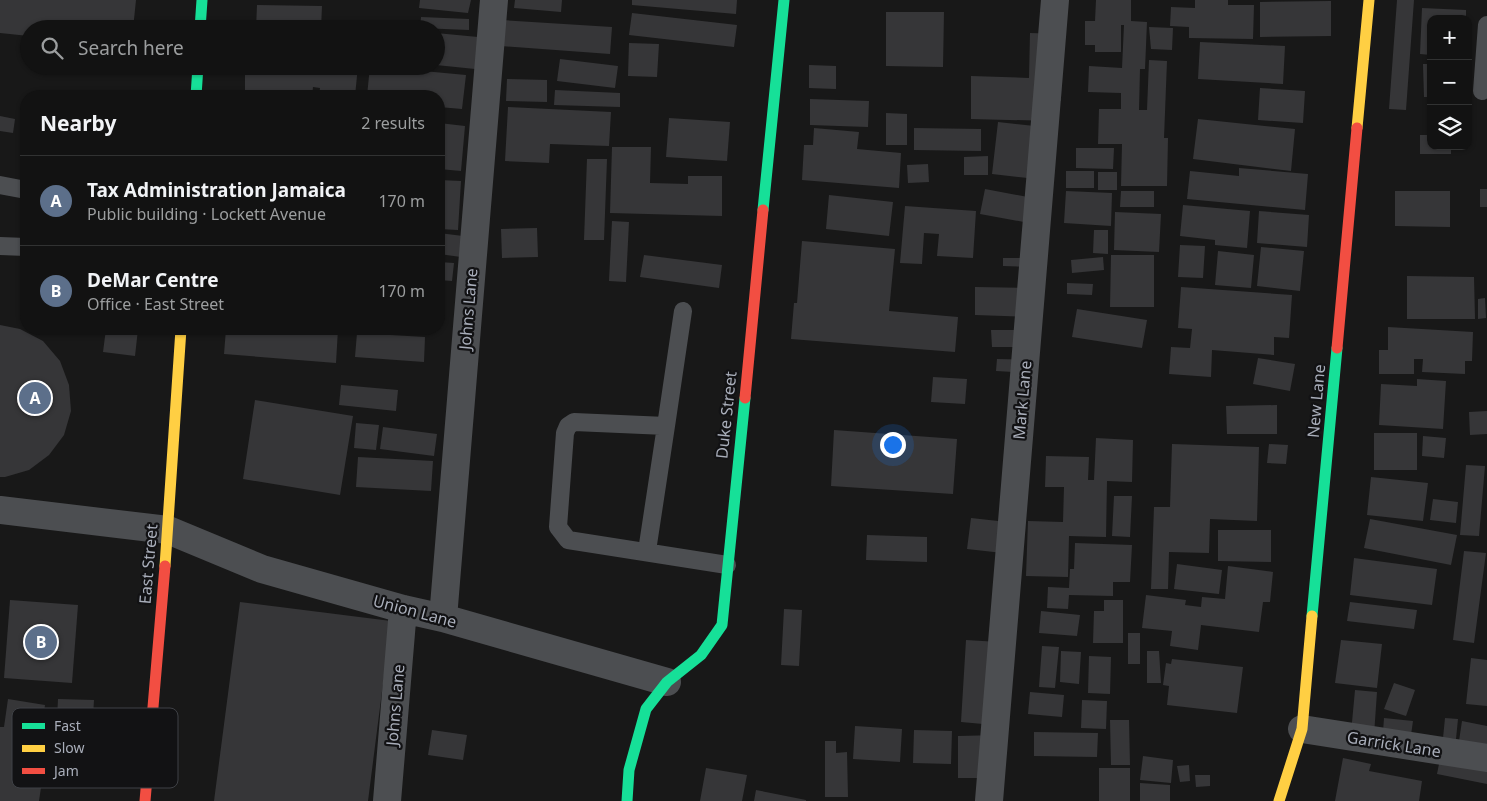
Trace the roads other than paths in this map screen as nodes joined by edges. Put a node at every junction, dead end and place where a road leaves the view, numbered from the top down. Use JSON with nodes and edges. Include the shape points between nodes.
{"nodes":[{"id":1,"x":202,"y":0,"type":"edge"},
{"id":2,"x":494,"y":0,"type":"edge"},
{"id":3,"x":784,"y":0,"type":"edge"},
{"id":4,"x":1055,"y":0,"type":"edge"},
{"id":5,"x":1369,"y":0,"type":"edge"},
{"id":6,"x":201,"y":20,"type":"edge"},
{"id":7,"x":1487,"y":25,"type":"edge"},
{"id":8,"x":197,"y":75,"type":"edge"},
{"id":9,"x":196,"y":90,"type":"edge"},
{"id":10,"x":1482,"y":91,"type":"dead end"},
{"id":11,"x":0,"y":184,"type":"edge"},
{"id":12,"x":20,"y":189,"type":"edge"},
{"id":13,"x":0,"y":246,"type":"edge"},
{"id":14,"x":20,"y":247,"type":"edge"},
{"id":15,"x":683,"y":311,"type":"dead end"},
{"id":16,"x":181,"y":335,"type":"edge"},
{"id":17,"x":666,"y":426,"type":"junction"},
{"id":18,"x":0,"y":510,"type":"edge"},
{"id":19,"x":168,"y":530,"type":"junction"},
{"id":20,"x":647,"y":551,"type":"junction"},
{"id":21,"x":727,"y":564,"type":"junction"},
{"id":22,"x":403,"y":609,"type":"junction"},
{"id":23,"x":443,"y":618,"type":"junction"},
{"id":24,"x":667,"y":682,"type":"junction"},
{"id":25,"x":153,"y":708,"type":"edge"},
{"id":26,"x":1302,"y":729,"type":"junction"},
{"id":27,"x":1487,"y":758,"type":"edge"},
{"id":28,"x":146,"y":788,"type":"edge"},
{"id":29,"x":145,"y":801,"type":"edge"},
{"id":30,"x":387,"y":801,"type":"edge"},
{"id":31,"x":627,"y":801,"type":"edge"},
{"id":32,"x":989,"y":801,"type":"edge"},
{"id":33,"x":1279,"y":801,"type":"edge"}],
"edges":[{"from":1,"to":6,"type":"main road"},
{"from":2,"to":23,"type":"street","name":"Johns Lane"},
{"from":3,"to":21,"type":"main road","name":"Duke Street"},
{"from":4,"to":32,"type":"street","name":"Mark Lane"},
{"from":5,"to":26,"type":"main road","name":"New Lane"},
{"from":7,"to":10,"type":"lane"},
{"from":8,"to":9,"type":"main road"},
{"from":11,"to":12,"type":"lane"},
{"from":13,"to":14,"type":"lane"},
{"from":15,"to":17,"type":"lane"},
{"from":16,"to":19,"type":"main road","name":"East Street"},
{"from":17,"to":20,"type":"lane"},
{"from":17,"to":20,"type":"lane","via":[[574,422],[565,433],[558,528],[562,534],[568,540]]},
{"from":18,"to":19,"type":"street","name":"Union Lane"},
{"from":19,"to":22,"type":"street","name":"Union Lane","via":[[262,569]]},
{"from":19,"to":25,"type":"main road","name":"East Street"},
{"from":20,"to":21,"type":"lane"},
{"from":21,"to":24,"type":"main road","name":"Duke Street","via":[[722,625],[701,655]]},
{"from":22,"to":23,"type":"street","name":"Union Lane"},
{"from":22,"to":30,"type":"street","name":"Johns Lane"},
{"from":23,"to":24,"type":"street","name":"Union Lane"},
{"from":24,"to":31,"type":"main road","name":"Duke Street","via":[[646,709],[629,770]]},
{"from":26,"to":27,"type":"street","name":"Garrick Lane"},
{"from":26,"to":33,"type":"main road","name":"New Lane"},
{"from":28,"to":29,"type":"main road","name":"East Street"}]}
